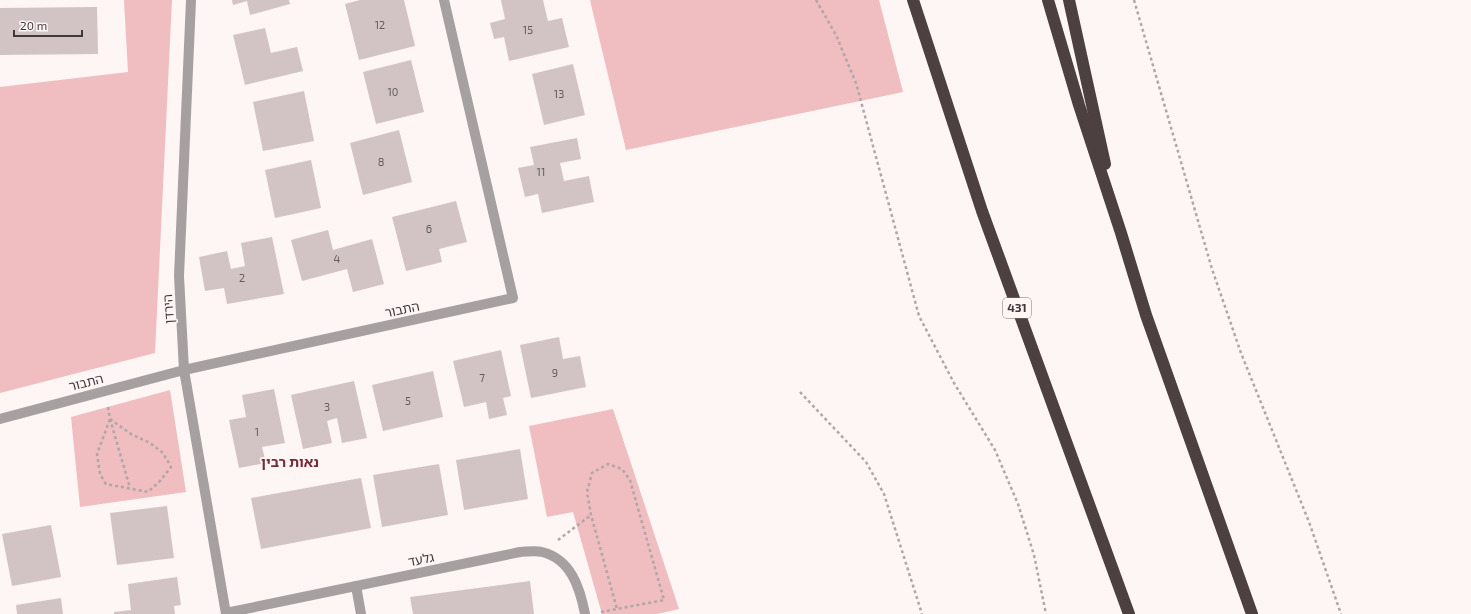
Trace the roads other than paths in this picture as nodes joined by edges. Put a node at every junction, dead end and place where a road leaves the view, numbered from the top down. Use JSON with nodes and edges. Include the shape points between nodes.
{"nodes":[{"id":1,"x":191,"y":0,"type":"edge"},
{"id":2,"x":444,"y":0,"type":"edge"},
{"id":3,"x":913,"y":0,"type":"edge"},
{"id":4,"x":1048,"y":0,"type":"edge"},
{"id":5,"x":1069,"y":0,"type":"edge"},
{"id":6,"x":1121,"y":233,"type":"junction"},
{"id":7,"x":184,"y":370,"type":"junction"},
{"id":8,"x":0,"y":419,"type":"edge"},
{"id":9,"x":356,"y":586,"type":"junction"},
{"id":10,"x":226,"y":613,"type":"edge"},
{"id":11,"x":590,"y":613,"type":"edge"},
{"id":12,"x":361,"y":614,"type":"edge"},
{"id":13,"x":1128,"y":614,"type":"edge"},
{"id":14,"x":1252,"y":614,"type":"edge"}],
"edges":[{"from":1,"to":7,"type":"street","name":"הירדן","via":[[179,276]]},
{"from":2,"to":7,"type":"street","name":"התבור","via":[[513,298]]},
{"from":3,"to":13,"type":"highway","number":"431","via":[[982,212]]},
{"from":4,"to":6,"type":"highway","via":[[1076,97]]},
{"from":5,"to":6,"type":"highway"},
{"from":6,"to":14,"type":"highway","via":[[1146,314]]},
{"from":7,"to":8,"type":"street","name":"התבור"},
{"from":7,"to":10,"type":"street","name":"הירדן"},
{"from":9,"to":10,"type":"street","name":"גלעד"},
{"from":9,"to":11,"type":"street","name":"גלעד","via":[[520,552],[541,552],[557,559],[568,568]]},
{"from":9,"to":12,"type":"street"}]}
